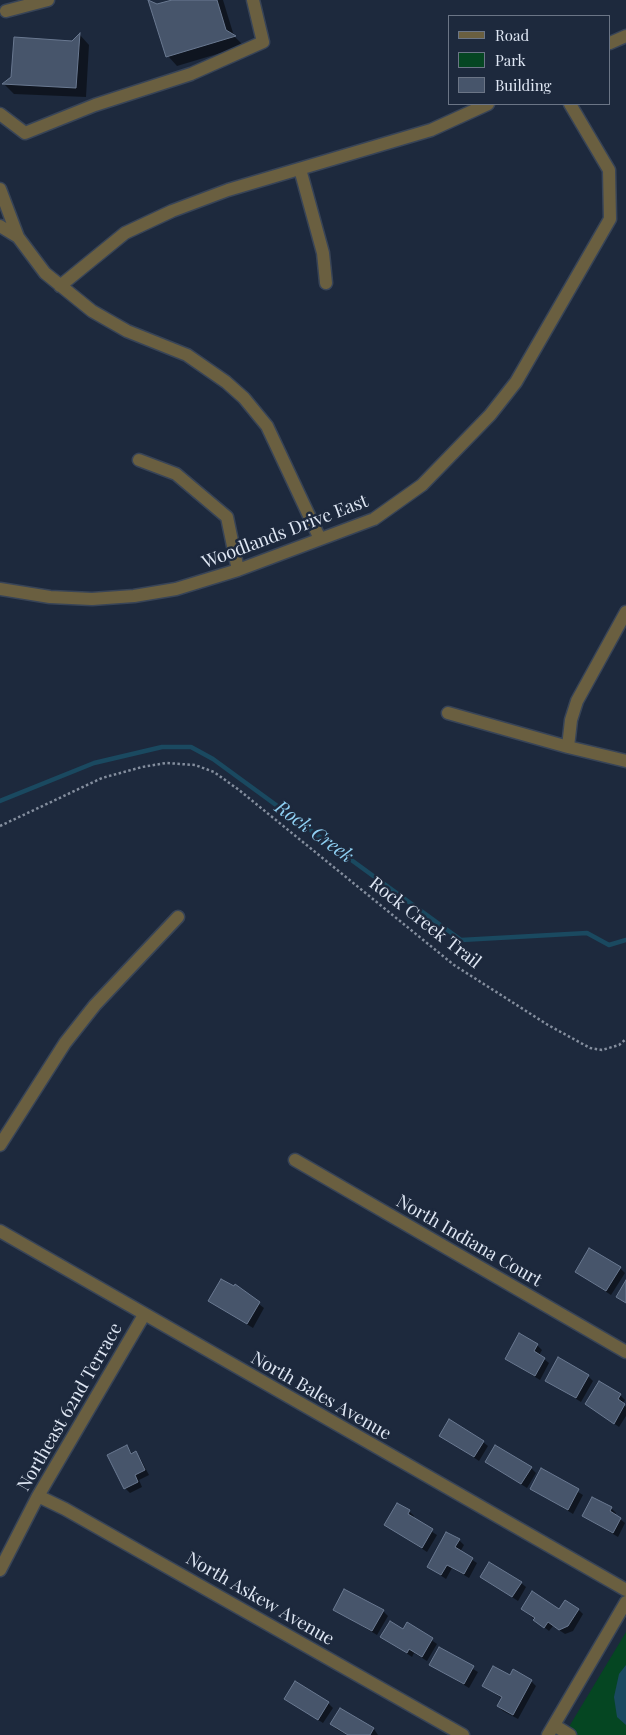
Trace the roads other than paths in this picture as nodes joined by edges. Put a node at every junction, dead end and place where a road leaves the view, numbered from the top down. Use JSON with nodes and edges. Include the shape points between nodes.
{"nodes":[{"id":1,"x":48,"y":0,"type":"edge"},
{"id":2,"x":253,"y":0,"type":"edge"},
{"id":3,"x":6,"y":11,"type":"dead end"},
{"id":4,"x":626,"y":36,"type":"edge"},
{"id":5,"x":611,"y":43,"type":"edge"},
{"id":6,"x":486,"y":105,"type":"edge"},
{"id":7,"x":571,"y":105,"type":"edge"},
{"id":8,"x":0,"y":114,"type":"edge"},
{"id":9,"x":300,"y":169,"type":"junction"},
{"id":10,"x":1,"y":191,"type":"edge"},
{"id":11,"x":0,"y":226,"type":"edge"},
{"id":12,"x":18,"y":237,"type":"junction"},
{"id":13,"x":326,"y":282,"type":"dead end"},
{"id":14,"x":60,"y":286,"type":"junction"},
{"id":15,"x":139,"y":460,"type":"dead end"},
{"id":16,"x":320,"y":539,"type":"junction"},
{"id":17,"x":238,"y":570,"type":"junction"},
{"id":18,"x":0,"y":589,"type":"edge"},
{"id":19,"x":626,"y":612,"type":"edge"},
{"id":20,"x":448,"y":713,"type":"dead end"},
{"id":21,"x":568,"y":747,"type":"junction"},
{"id":22,"x":626,"y":761,"type":"edge"},
{"id":23,"x":178,"y":917,"type":"dead end"},
{"id":24,"x":0,"y":1145,"type":"edge"},
{"id":25,"x":295,"y":1160,"type":"dead end"},
{"id":26,"x":0,"y":1231,"type":"edge"},
{"id":27,"x":144,"y":1315,"type":"junction"},
{"id":28,"x":626,"y":1352,"type":"edge"},
{"id":29,"x":38,"y":1496,"type":"junction"},
{"id":30,"x":0,"y":1570,"type":"edge"},
{"id":31,"x":626,"y":1590,"type":"edge"},
{"id":32,"x":626,"y":1602,"type":"edge"},
{"id":33,"x":551,"y":1730,"type":"edge"},
{"id":34,"x":464,"y":1735,"type":"edge"},
{"id":35,"x":570,"y":1735,"type":"edge"}],
"edges":[{"from":1,"to":3,"type":"street"},
{"from":2,"to":8,"type":"street","via":[[263,42],[191,74],[95,105],[25,133]]},
{"from":4,"to":5,"type":"street"},
{"from":6,"to":9,"type":"street","via":[[431,130]]},
{"from":7,"to":16,"type":"street","name":"Woodlands Drive East","via":[[609,170],[610,219],[521,374],[490,415],[422,485],[374,519]]},
{"from":9,"to":13,"type":"street","via":[[323,253]]},
{"from":9,"to":14,"type":"street","via":[[228,190],[124,233]]},
{"from":10,"to":12,"type":"street"},
{"from":11,"to":12,"type":"street"},
{"from":12,"to":14,"type":"street","via":[[45,273]]},
{"from":14,"to":16,"type":"street","via":[[104,320],[187,355],[244,398],[267,426]]},
{"from":15,"to":17,"type":"street","via":[[176,474],[227,517]]},
{"from":16,"to":17,"type":"street","name":"Woodlands Drive East"},
{"from":17,"to":18,"type":"street","name":"Woodlands Drive East","via":[[176,589],[134,596],[50,597]]},
{"from":19,"to":21,"type":"street","via":[[577,700]]},
{"from":20,"to":21,"type":"street"},
{"from":21,"to":22,"type":"street"},
{"from":23,"to":24,"type":"street","via":[[95,1005],[66,1043]]},
{"from":25,"to":28,"type":"street","name":"North Indiana Court"},
{"from":26,"to":27,"type":"street","name":"North Bales Avenue"},
{"from":27,"to":29,"type":"street","name":"Northeast 62nd Terrace"},
{"from":27,"to":31,"type":"street","name":"North Bales Avenue"},
{"from":29,"to":30,"type":"street","name":"Northeast 62nd Terrace"},
{"from":29,"to":34,"type":"street","name":"North Askew Avenue"},
{"from":32,"to":33,"type":"street"},
{"from":33,"to":35,"type":"street"}]}
